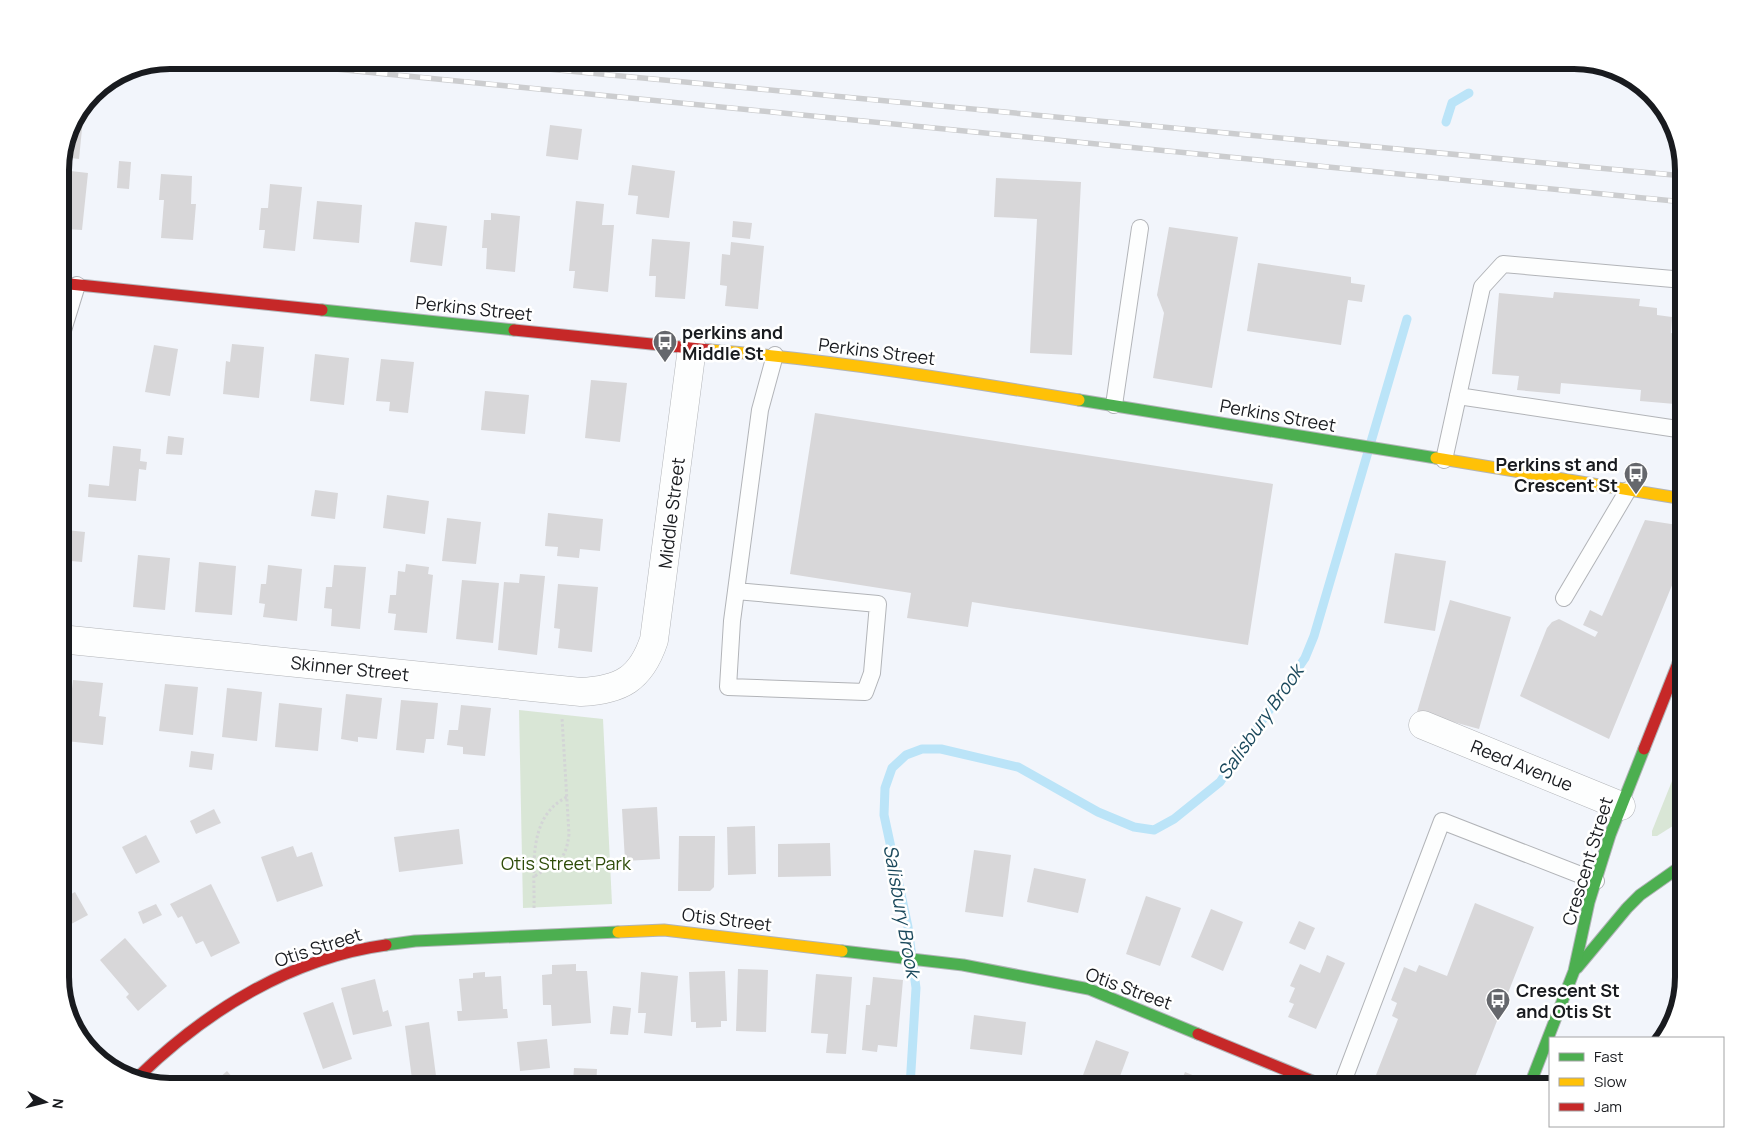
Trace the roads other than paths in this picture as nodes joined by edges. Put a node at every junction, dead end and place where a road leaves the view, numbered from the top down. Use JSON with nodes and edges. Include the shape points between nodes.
{"nodes":[{"id":1,"x":1140,"y":228,"type":"dead end"},
{"id":2,"x":1675,"y":279,"type":"edge"},
{"id":3,"x":69,"y":284,"type":"edge"},
{"id":4,"x":77,"y":285,"type":"junction"},
{"id":5,"x":69,"y":311,"type":"edge"},
{"id":6,"x":692,"y":348,"type":"junction"},
{"id":7,"x":775,"y":356,"type":"junction"},
{"id":8,"x":1458,"y":396,"type":"junction"},
{"id":9,"x":1114,"y":404,"type":"junction"},
{"id":10,"x":1675,"y":429,"type":"edge"},
{"id":11,"x":1444,"y":460,"type":"junction"},
{"id":12,"x":1628,"y":490,"type":"junction"},
{"id":13,"x":1675,"y":498,"type":"edge"},
{"id":14,"x":736,"y":591,"type":"junction"},
{"id":15,"x":1564,"y":598,"type":"dead end"},
{"id":16,"x":69,"y":640,"type":"edge"},
{"id":17,"x":1675,"y":671,"type":"edge"},
{"id":18,"x":636,"y":673,"type":"joint"},
{"id":19,"x":1422,"y":725,"type":"dead end"},
{"id":20,"x":1621,"y":806,"type":"junction"},
{"id":21,"x":1675,"y":870,"type":"edge"},
{"id":22,"x":1596,"y":881,"type":"junction"},
{"id":23,"x":1574,"y":971,"type":"junction"},
{"id":24,"x":141,"y":1074,"type":"edge"},
{"id":25,"x":1305,"y":1078,"type":"edge"},
{"id":26,"x":1344,"y":1078,"type":"edge"},
{"id":27,"x":1532,"y":1078,"type":"edge"}],
"edges":[{"from":1,"to":9,"type":"lane"},
{"from":2,"to":8,"type":"lane","via":[[1503,264],[1482,287]]},
{"from":3,"to":4,"type":"street","name":"Perkins Street"},
{"from":4,"to":5,"type":"lane"},
{"from":4,"to":6,"type":"street","name":"Perkins Street"},
{"from":6,"to":7,"type":"street","name":"Perkins Street"},
{"from":6,"to":18,"type":"street","name":"Middle Street","via":[[657,626],[650,653]]},
{"from":7,"to":9,"type":"street","name":"Perkins Street","via":[[917,373]]},
{"from":7,"to":14,"type":"lane","via":[[760,410]]},
{"from":8,"to":10,"type":"lane"},
{"from":8,"to":11,"type":"lane"},
{"from":9,"to":11,"type":"street","name":"Perkins Street"},
{"from":11,"to":12,"type":"street","name":"Perkins Street"},
{"from":12,"to":13,"type":"street","name":"Perkins Street"},
{"from":12,"to":15,"type":"lane"},
{"from":14,"to":14,"type":"lane","via":[[878,604],[872,673],[865,692],[728,687]]},
{"from":16,"to":18,"type":"street","name":"Skinner Street","via":[[581,692],[611,689]]},
{"from":17,"to":20,"type":"street","name":"Crescent Street"},
{"from":19,"to":20,"type":"street","name":"Reed Avenue"},
{"from":20,"to":22,"type":"street","name":"Crescent Street"},
{"from":21,"to":23,"type":"street","via":[[1640,895]]},
{"from":22,"to":23,"type":"street","name":"Crescent Street"},
{"from":22,"to":26,"type":"lane","via":[[1442,821]]},
{"from":23,"to":27,"type":"street","name":"Crescent Street"},
{"from":24,"to":25,"type":"street","name":"Otis Street","via":[[211,1016],[265,984],[342,954],[415,941],[664,930],[939,962],[1089,989]]}]}
